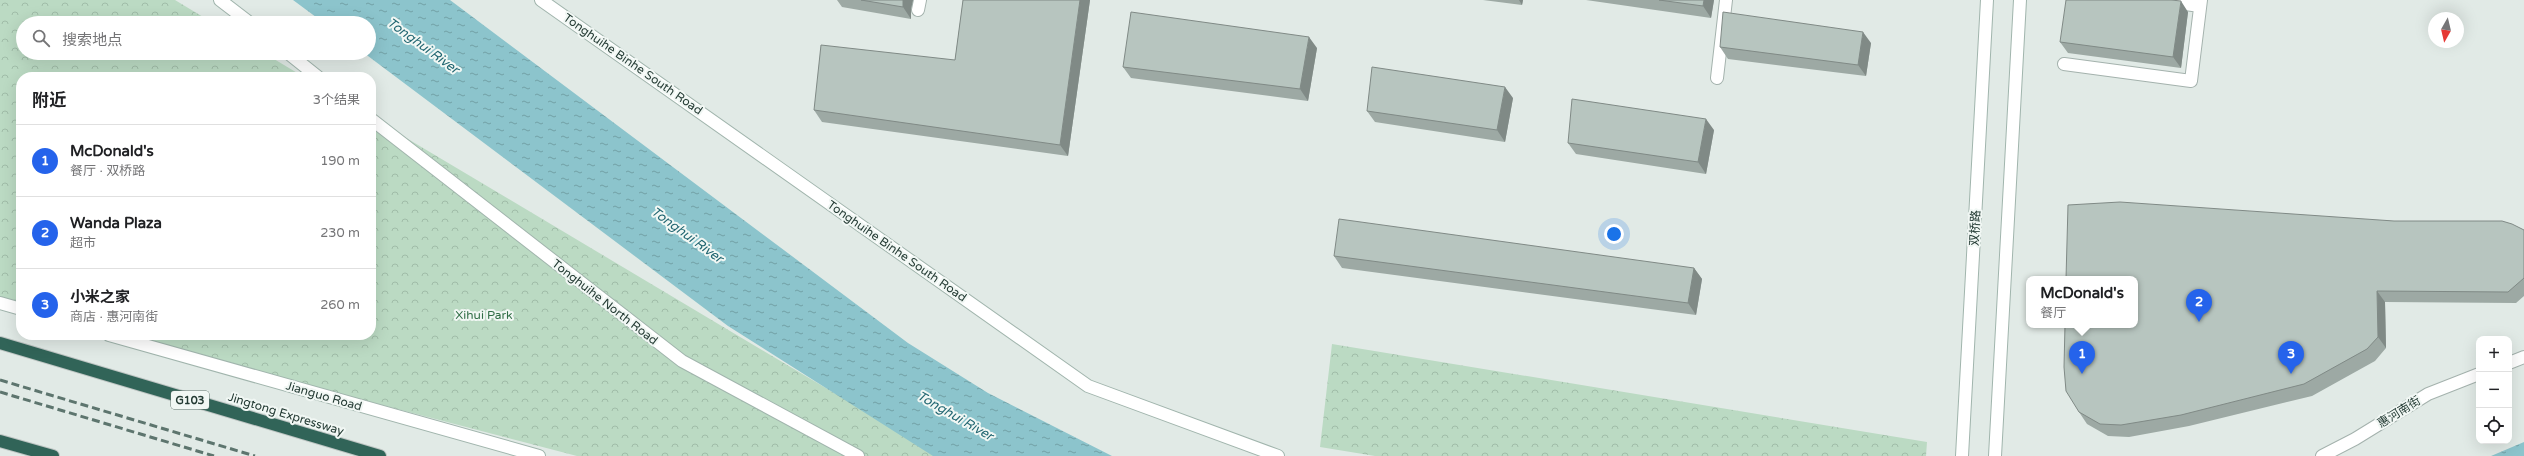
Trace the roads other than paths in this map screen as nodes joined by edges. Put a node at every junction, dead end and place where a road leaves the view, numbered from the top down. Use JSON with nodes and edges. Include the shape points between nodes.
{"nodes":[{"id":1,"x":220,"y":0,"type":"edge"},
{"id":2,"x":541,"y":0,"type":"edge"},
{"id":3,"x":1726,"y":0,"type":"edge"},
{"id":4,"x":1987,"y":0,"type":"edge"},
{"id":5,"x":2020,"y":0,"type":"edge"},
{"id":6,"x":2156,"y":0,"type":"edge"},
{"id":7,"x":2200,"y":3,"type":"edge"},
{"id":8,"x":241,"y":16,"type":"edge"},
{"id":9,"x":297,"y":60,"type":"edge"},
{"id":10,"x":2064,"y":64,"type":"dead end"},
{"id":11,"x":312,"y":72,"type":"edge"},
{"id":12,"x":1717,"y":78,"type":"dead end"},
{"id":13,"x":376,"y":123,"type":"edge"},
{"id":14,"x":0,"y":303,"type":"edge"},
{"id":15,"x":16,"y":308,"type":"edge"},
{"id":16,"x":127,"y":340,"type":"edge"},
{"id":17,"x":0,"y":343,"type":"edge"},
{"id":18,"x":2524,"y":357,"type":"edge"},
{"id":19,"x":2512,"y":362,"type":"edge"},
{"id":20,"x":2476,"y":375,"type":"edge"},
{"id":21,"x":0,"y":441,"type":"edge"},
{"id":22,"x":53,"y":456,"type":"edge"},
{"id":23,"x":380,"y":456,"type":"edge"},
{"id":24,"x":539,"y":456,"type":"edge"},
{"id":25,"x":858,"y":456,"type":"edge"},
{"id":26,"x":1278,"y":456,"type":"edge"},
{"id":27,"x":1962,"y":456,"type":"edge"},
{"id":28,"x":1995,"y":456,"type":"edge"},
{"id":29,"x":2322,"y":456,"type":"edge"}],
"edges":[{"from":1,"to":8,"type":"street"},
{"from":2,"to":26,"type":"street","name":"Tonghuihe Binhe South Road","via":[[1088,386]]},
{"from":3,"to":12,"type":"street"},
{"from":4,"to":27,"type":"street","name":"双桥路"},
{"from":5,"to":28,"type":"street"},
{"from":6,"to":7,"type":"street"},
{"from":7,"to":10,"type":"street","via":[[2191,81]]},
{"from":9,"to":11,"type":"street"},
{"from":13,"to":25,"type":"street","name":"Tonghuihe North Road","via":[[682,361]]},
{"from":14,"to":15,"type":"street"},
{"from":16,"to":24,"type":"street","name":"Jianguo Road"},
{"from":17,"to":23,"type":"highway","name":"Jingtong Expressway","number":"G103"},
{"from":18,"to":19,"type":"street"},
{"from":20,"to":29,"type":"street","name":"惠河南街","via":[[2428,394]]},
{"from":21,"to":22,"type":"highway"}]}
